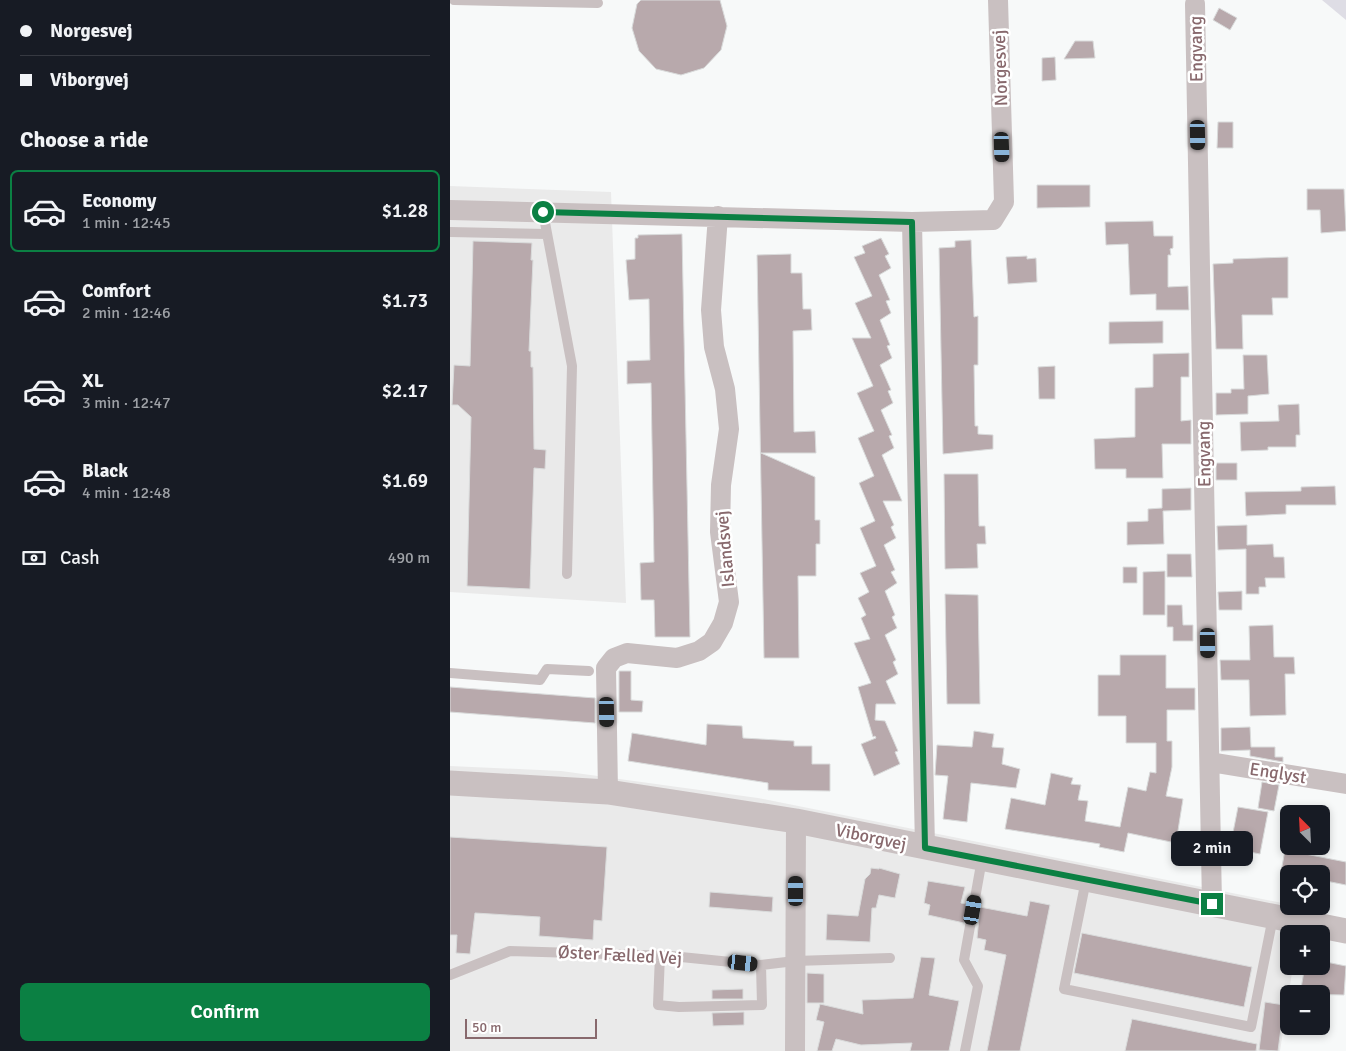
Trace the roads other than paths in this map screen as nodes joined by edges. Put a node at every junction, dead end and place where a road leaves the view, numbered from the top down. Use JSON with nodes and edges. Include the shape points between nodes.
{"nodes":[{"id":1,"x":454,"y":0,"type":"edge"},
{"id":2,"x":998,"y":0,"type":"edge"},
{"id":3,"x":554,"y":1,"type":"edge"},
{"id":4,"x":598,"y":3,"type":"dead end"},
{"id":5,"x":1195,"y":4,"type":"dead end"},
{"id":6,"x":450,"y":210,"type":"edge"},
{"id":7,"x":543,"y":212,"type":"junction"},
{"id":8,"x":718,"y":216,"type":"junction"},
{"id":9,"x":912,"y":222,"type":"junction"},
{"id":10,"x":450,"y":232,"type":"edge"},
{"id":11,"x":547,"y":234,"type":"junction"},
{"id":12,"x":566,"y":574,"type":"dead end"},
{"id":13,"x":588,"y":671,"type":"dead end"},
{"id":14,"x":450,"y":673,"type":"edge"},
{"id":15,"x":1210,"y":762,"type":"junction"},
{"id":16,"x":450,"y":783,"type":"edge"},
{"id":17,"x":1346,"y":784,"type":"edge"},
{"id":18,"x":608,"y":792,"type":"junction"},
{"id":19,"x":796,"y":822,"type":"junction"},
{"id":20,"x":925,"y":848,"type":"junction"},
{"id":21,"x":982,"y":859,"type":"junction"},
{"id":22,"x":1086,"y":880,"type":"junction"},
{"id":23,"x":1212,"y":904,"type":"junction"},
{"id":24,"x":1273,"y":917,"type":"junction"},
{"id":25,"x":1346,"y":931,"type":"edge"},
{"id":26,"x":660,"y":956,"type":"junction"},
{"id":27,"x":890,"y":958,"type":"dead end"},
{"id":28,"x":795,"y":961,"type":"junction"},
{"id":29,"x":761,"y":965,"type":"junction"},
{"id":30,"x":450,"y":975,"type":"edge"},
{"id":31,"x":795,"y":1051,"type":"edge"},
{"id":32,"x":965,"y":1051,"type":"edge"}],
"edges":[{"from":1,"to":3,"type":"lane"},
{"from":2,"to":9,"type":"street","name":"Norgesvej","via":[[1004,202],[992,220]]},
{"from":3,"to":4,"type":"lane"},
{"from":5,"to":15,"type":"street","name":"Engvang"},
{"from":6,"to":7,"type":"street","name":"Norgesvej"},
{"from":7,"to":8,"type":"street","name":"Norgesvej"},
{"from":7,"to":11,"type":"lane"},
{"from":8,"to":9,"type":"street","name":"Norgesvej"},
{"from":8,"to":18,"type":"street","name":"Islandsvej","via":[[711,310],[714,347],[726,389],[729,429],[721,485],[720,532],[729,602],[723,623],[712,642],[699,651],[677,658],[628,653],[614,658],[606,668]]},
{"from":9,"to":20,"type":"street"},
{"from":10,"to":11,"type":"lane"},
{"from":11,"to":12,"type":"lane","via":[[572,366]]},
{"from":13,"to":14,"type":"lane","via":[[547,669],[540,680]]},
{"from":15,"to":17,"type":"street","name":"Englyst"},
{"from":15,"to":23,"type":"street","name":"Engvang"},
{"from":16,"to":18,"type":"street","name":"Viborgvej"},
{"from":18,"to":19,"type":"street","name":"Viborgvej"},
{"from":19,"to":20,"type":"street","name":"Viborgvej"},
{"from":19,"to":28,"type":"street"},
{"from":20,"to":21,"type":"street","name":"Viborgvej"},
{"from":21,"to":22,"type":"street","name":"Viborgvej"},
{"from":21,"to":32,"type":"lane","via":[[964,960],[978,986]]},
{"from":22,"to":23,"type":"street","name":"Viborgvej"},
{"from":22,"to":24,"type":"lane","via":[[1064,989],[1251,1027]]},
{"from":23,"to":24,"type":"street","name":"Viborgvej"},
{"from":24,"to":25,"type":"street","name":"Viborgvej"},
{"from":26,"to":29,"type":"lane","name":"Øster Fælled Vej"},
{"from":26,"to":29,"type":"lane","via":[[658,1005],[679,1007],[762,1005]]},
{"from":26,"to":30,"type":"lane","name":"Øster Fælled Vej","via":[[510,951]]},
{"from":27,"to":28,"type":"lane","name":"Øster Fælled Vej"},
{"from":28,"to":29,"type":"lane","name":"Øster Fælled Vej"},
{"from":28,"to":31,"type":"street"}]}
